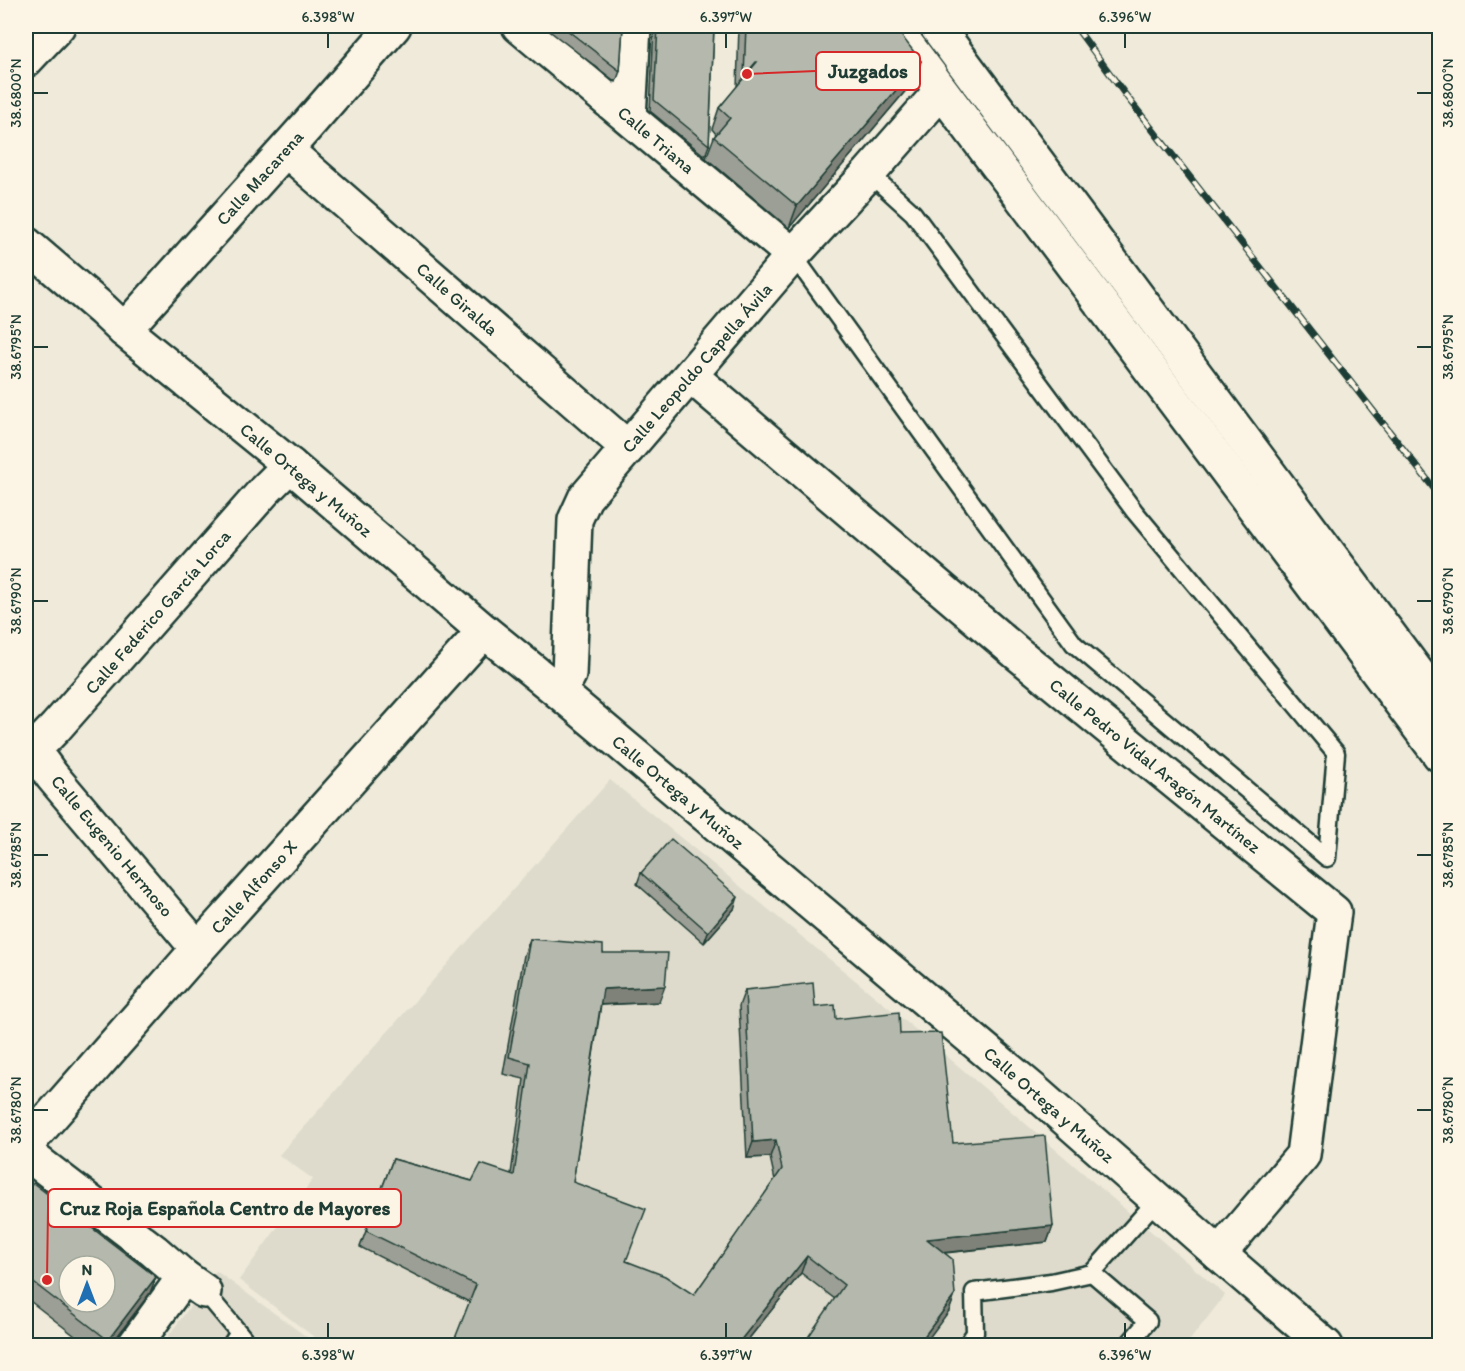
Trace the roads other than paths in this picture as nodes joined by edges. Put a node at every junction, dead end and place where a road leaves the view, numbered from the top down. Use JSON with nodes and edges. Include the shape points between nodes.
{"nodes":[{"id":1,"x":58,"y":26,"type":"edge"},
{"id":2,"x":394,"y":26,"type":"edge"},
{"id":3,"x":519,"y":26,"type":"edge"},
{"id":4,"x":634,"y":26,"type":"edge"},
{"id":5,"x":893,"y":26,"type":"edge"},
{"id":6,"x":936,"y":26,"type":"edge"},
{"id":7,"x":26,"y":60,"type":"edge"},
{"id":8,"x":941,"y":91,"type":"junction"},
{"id":9,"x":629,"y":117,"type":"junction"},
{"id":10,"x":286,"y":150,"type":"junction"},
{"id":11,"x":869,"y":173,"type":"junction"},
{"id":12,"x":26,"y":243,"type":"edge"},
{"id":13,"x":793,"y":255,"type":"junction"},
{"id":14,"x":124,"y":330,"type":"junction"},
{"id":15,"x":691,"y":376,"type":"junction"},
{"id":16,"x":628,"y":448,"type":"junction"},
{"id":17,"x":290,"y":465,"type":"junction"},
{"id":18,"x":484,"y":631,"type":"junction"},
{"id":19,"x":558,"y":691,"type":"junction"},
{"id":20,"x":1440,"y":703,"type":"edge"},
{"id":21,"x":28,"y":750,"type":"edge"},
{"id":22,"x":1440,"y":755,"type":"edge"},
{"id":23,"x":198,"y":949,"type":"junction"},
{"id":24,"x":26,"y":1145,"type":"edge"},
{"id":25,"x":26,"y":1153,"type":"edge"},
{"id":26,"x":1157,"y":1200,"type":"junction"},
{"id":27,"x":1219,"y":1254,"type":"junction"},
{"id":28,"x":1092,"y":1273,"type":"junction"},
{"id":29,"x":194,"y":1284,"type":"junction"},
{"id":30,"x":240,"y":1341,"type":"edge"},
{"id":31,"x":134,"y":1346,"type":"edge"},
{"id":32,"x":966,"y":1346,"type":"edge"},
{"id":33,"x":1128,"y":1346,"type":"edge"},
{"id":34,"x":1326,"y":1346,"type":"edge"}],
"edges":[{"from":1,"to":7,"type":"street"},
{"from":2,"to":10,"type":"street","name":"Calle Macarena"},
{"from":3,"to":9,"type":"street","name":"Calle Triana"},
{"from":4,"to":9,"type":"street"},
{"from":5,"to":8,"type":"street"},
{"from":6,"to":20,"type":"street"},
{"from":8,"to":11,"type":"street","name":"Calle Leopoldo Capella Ávila"},
{"from":8,"to":22,"type":"street"},
{"from":9,"to":13,"type":"street","name":"Calle Triana"},
{"from":10,"to":14,"type":"street","name":"Calle Macarena"},
{"from":10,"to":16,"type":"street","name":"Calle Giralda"},
{"from":11,"to":13,"type":"street","name":"Calle Leopoldo Capella Ávila"},
{"from":11,"to":13,"type":"lane","via":[[913,213],[1135,512],[1336,753],[1327,858],[1074,644]]},
{"from":12,"to":14,"type":"street","name":"Calle Ortega y Muñoz"},
{"from":13,"to":15,"type":"street","name":"Calle Leopoldo Capella Ávila"},
{"from":14,"to":17,"type":"street","name":"Calle Ortega y Muñoz"},
{"from":15,"to":16,"type":"street","name":"Calle Leopoldo Capella Ávila"},
{"from":15,"to":27,"type":"street","name":"Calle Pedro Vidal Aragón Martínez","via":[[1017,653],[1334,912],[1303,1155]]},
{"from":16,"to":19,"type":"street","name":"Calle Leopoldo Capella Ávila","via":[[585,498],[575,520],[569,675]]},
{"from":17,"to":18,"type":"street","name":"Calle Ortega y Muñoz"},
{"from":17,"to":21,"type":"street","name":"Calle Federico García Lorca","via":[[56,727]]},
{"from":18,"to":19,"type":"street","name":"Calle Ortega y Muñoz"},
{"from":18,"to":23,"type":"street","name":"Calle Alfonso X"},
{"from":19,"to":26,"type":"street","name":"Calle Ortega y Muñoz","via":[[1034,1091]]},
{"from":21,"to":23,"type":"street","name":"Calle Eugenio Hermoso"},
{"from":23,"to":24,"type":"street","name":"Calle Alfonso X"},
{"from":25,"to":29,"type":"street"},
{"from":26,"to":27,"type":"street","name":"Calle Ortega y Muñoz"},
{"from":26,"to":28,"type":"lane"},
{"from":27,"to":34,"type":"street","name":"Calle Ortega y Muñoz"},
{"from":28,"to":32,"type":"lane","via":[[974,1292],[975,1333]]},
{"from":28,"to":33,"type":"lane","via":[[1148,1320]]},
{"from":29,"to":30,"type":"lane"},
{"from":29,"to":31,"type":"street"}]}
